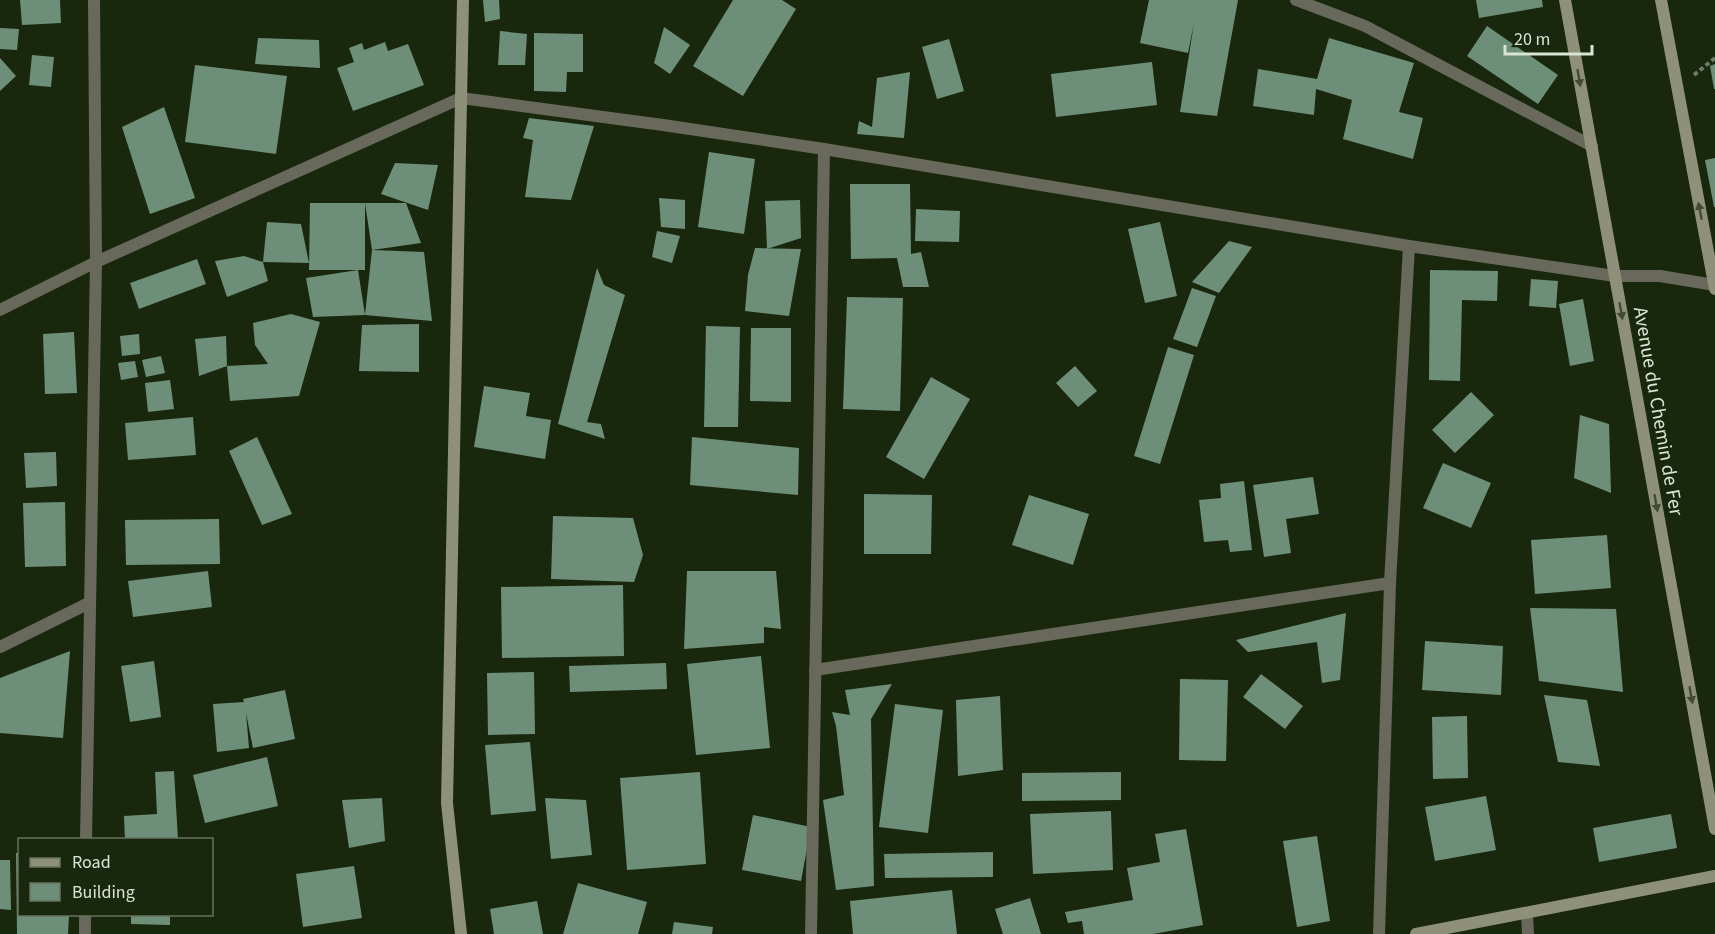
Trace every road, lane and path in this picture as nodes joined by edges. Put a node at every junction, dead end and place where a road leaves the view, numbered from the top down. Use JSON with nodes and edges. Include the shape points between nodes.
{"nodes":[{"id":1,"x":93,"y":0,"type":"edge"},
{"id":2,"x":463,"y":0,"type":"edge"},
{"id":3,"x":1296,"y":0,"type":"edge"},
{"id":4,"x":1565,"y":0,"type":"edge"},
{"id":5,"x":1661,"y":0,"type":"edge"},
{"id":6,"x":461,"y":98,"type":"junction"},
{"id":7,"x":1592,"y":146,"type":"junction"},
{"id":8,"x":824,"y":149,"type":"junction"},
{"id":9,"x":1408,"y":246,"type":"junction"},
{"id":10,"x":96,"y":262,"type":"junction"},
{"id":11,"x":1615,"y":276,"type":"junction"},
{"id":12,"x":1715,"y":286,"type":"edge"},
{"id":13,"x":0,"y":310,"type":"edge"},
{"id":14,"x":1390,"y":583,"type":"junction"},
{"id":15,"x":89,"y":603,"type":"junction"},
{"id":16,"x":0,"y":647,"type":"edge"},
{"id":17,"x":815,"y":670,"type":"junction"},
{"id":18,"x":1715,"y":829,"type":"edge"},
{"id":19,"x":86,"y":838,"type":"edge"},
{"id":20,"x":1715,"y":876,"type":"edge"},
{"id":21,"x":1527,"y":914,"type":"junction"},
{"id":22,"x":85,"y":916,"type":"edge"},
{"id":23,"x":85,"y":934,"type":"edge"},
{"id":24,"x":461,"y":934,"type":"edge"},
{"id":25,"x":811,"y":934,"type":"edge"},
{"id":26,"x":1379,"y":934,"type":"edge"},
{"id":27,"x":1416,"y":934,"type":"edge"},
{"id":28,"x":1528,"y":934,"type":"edge"}],
"edges":[{"from":1,"to":10,"type":"street"},
{"from":2,"to":6,"type":"main road"},
{"from":3,"to":7,"type":"street","via":[[1365,26]]},
{"from":4,"to":7,"type":"main road","name":"Avenue du Chemin de Fer","one_way":true},
{"from":12,"to":5,"type":"main road","one_way":true},
{"from":6,"to":8,"type":"street"},
{"from":6,"to":10,"type":"street"},
{"from":6,"to":24,"type":"main road","via":[[447,803]]},
{"from":7,"to":11,"type":"main road","name":"Avenue du Chemin de Fer"},
{"from":8,"to":9,"type":"street"},
{"from":8,"to":17,"type":"street"},
{"from":9,"to":11,"type":"street"},
{"from":9,"to":14,"type":"street"},
{"from":10,"to":13,"type":"street"},
{"from":10,"to":15,"type":"street"},
{"from":11,"to":12,"type":"street","via":[[1660,276]]},
{"from":11,"to":18,"type":"main road","name":"Avenue du Chemin de Fer","one_way":true},
{"from":14,"to":17,"type":"street"},
{"from":14,"to":26,"type":"street"},
{"from":15,"to":16,"type":"street"},
{"from":15,"to":19,"type":"street"},
{"from":17,"to":25,"type":"street"},
{"from":20,"to":21,"type":"main road"},
{"from":21,"to":27,"type":"main road"},
{"from":21,"to":28,"type":"street"},
{"from":22,"to":23,"type":"street"}]}
